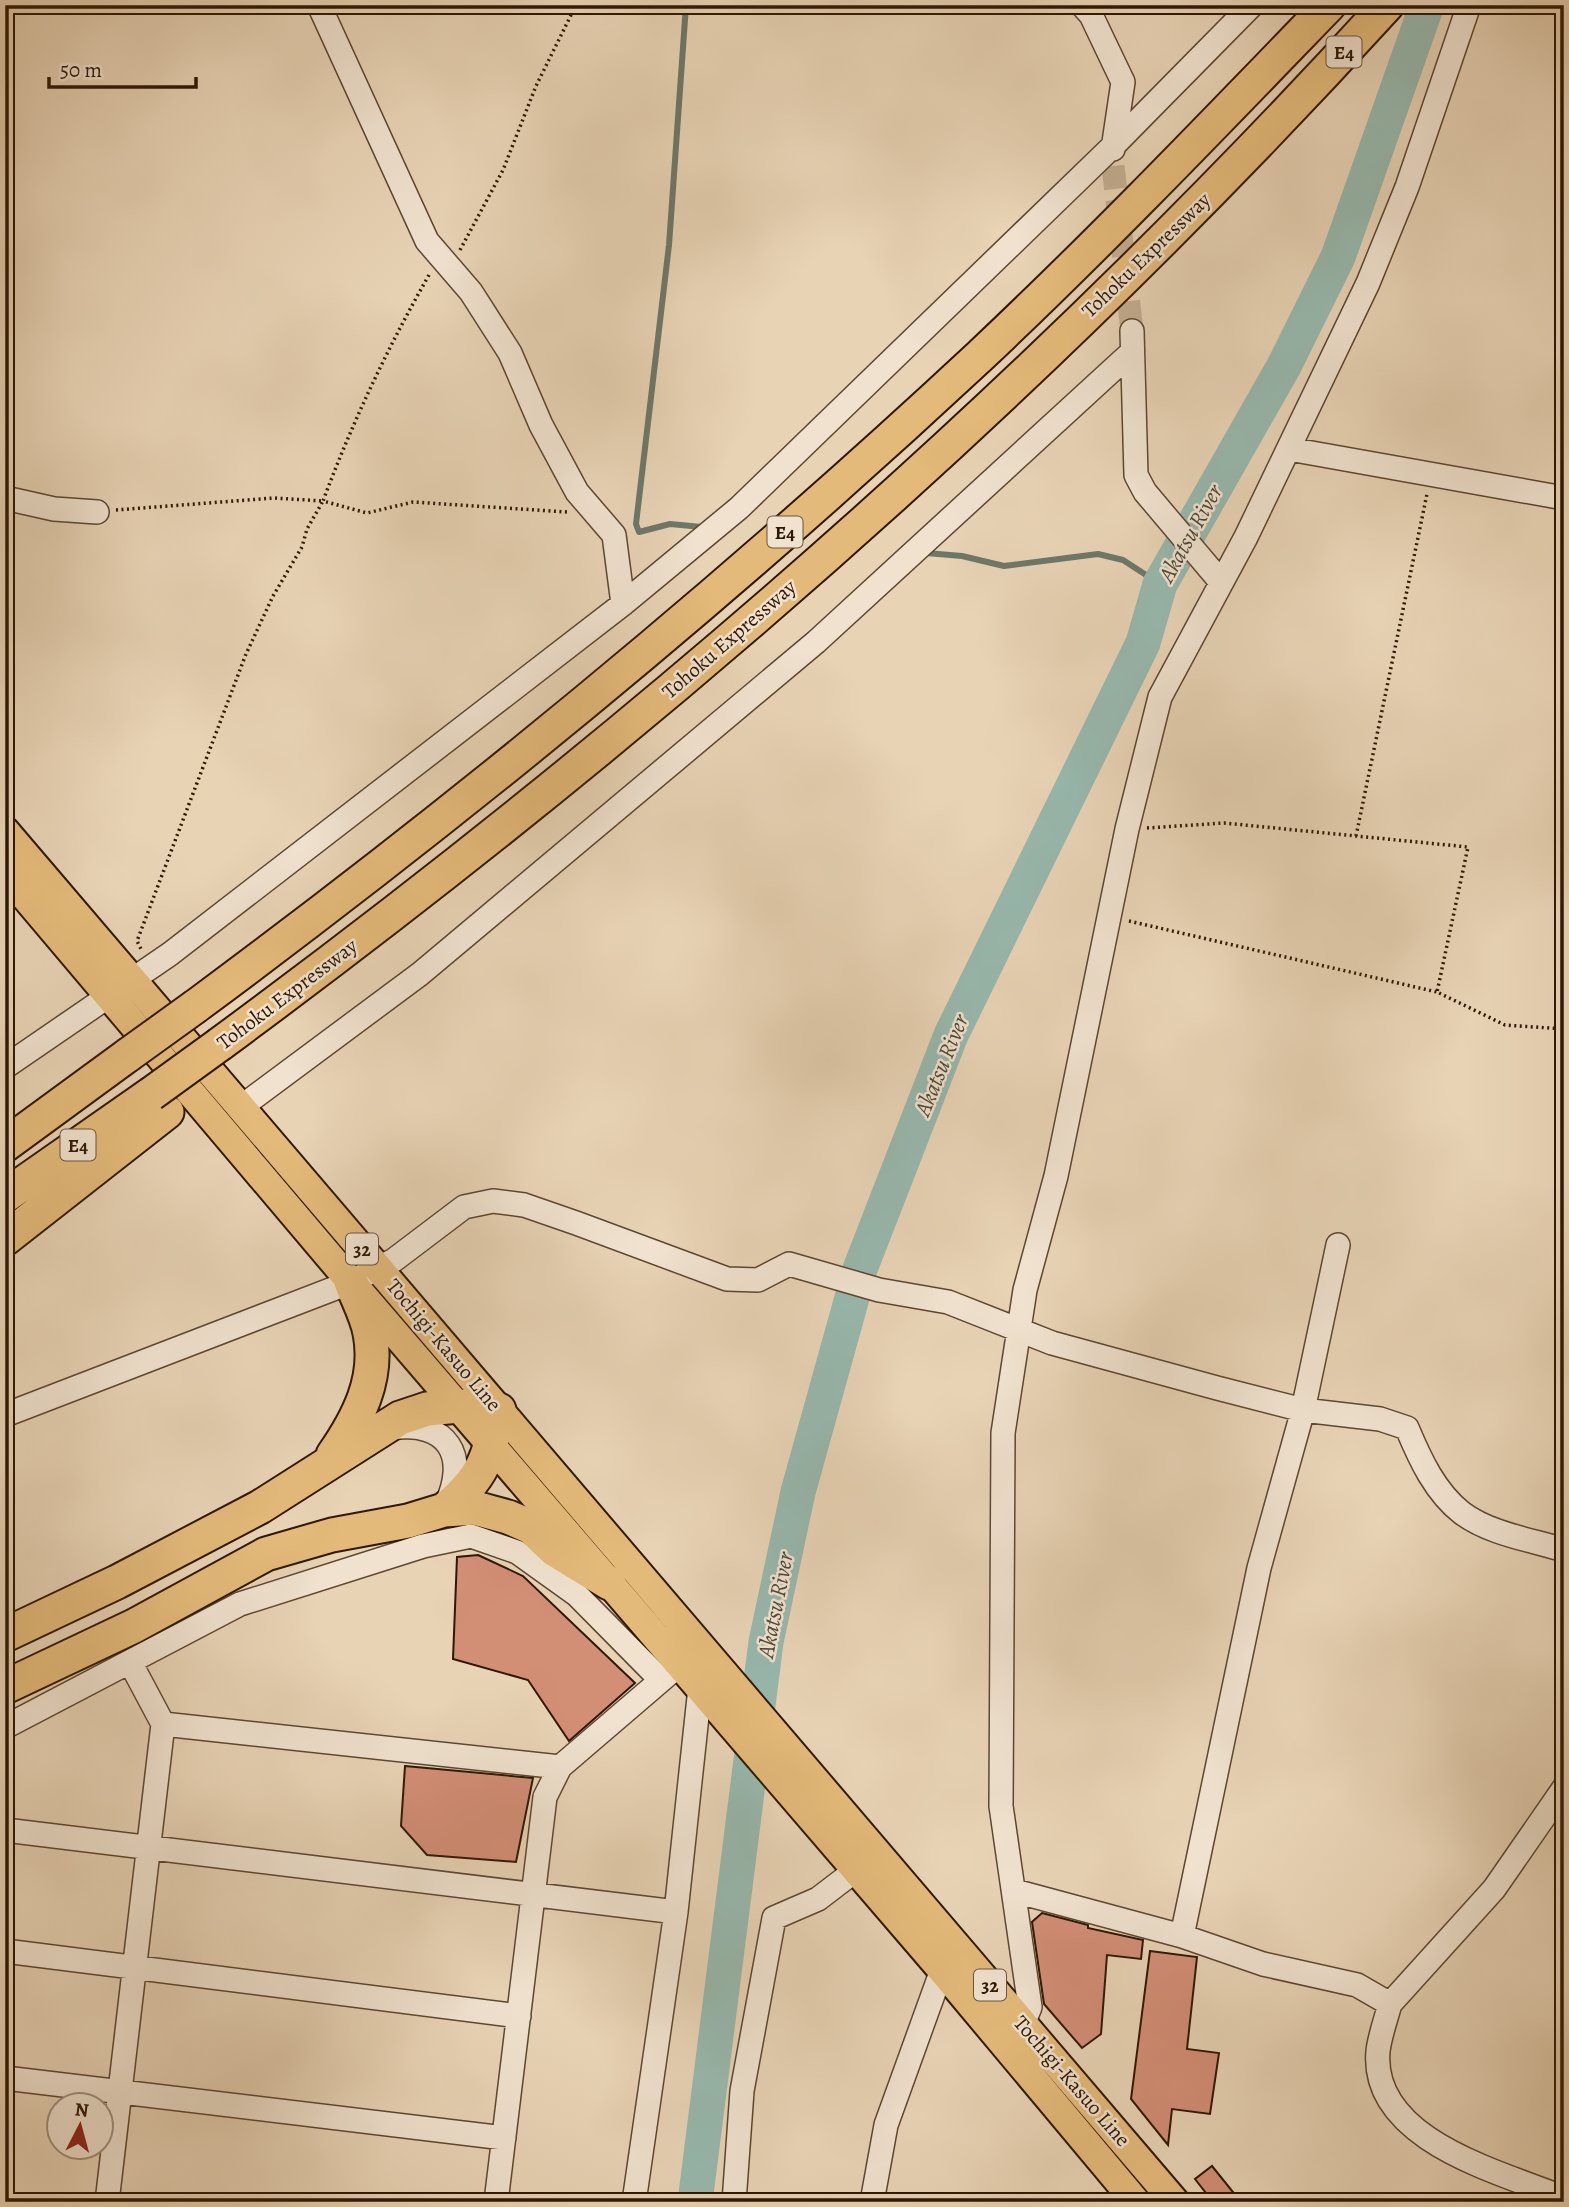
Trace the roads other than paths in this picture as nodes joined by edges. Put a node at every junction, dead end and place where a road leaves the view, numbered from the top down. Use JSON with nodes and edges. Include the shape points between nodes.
{"nodes":[{"id":1,"x":318,"y":5,"type":"edge"},
{"id":2,"x":1082,"y":5,"type":"edge"},
{"id":3,"x":1252,"y":5,"type":"edge"},
{"id":4,"x":1329,"y":5,"type":"edge"},
{"id":5,"x":1387,"y":5,"type":"edge"},
{"id":6,"x":1469,"y":5,"type":"edge"},
{"id":7,"x":1113,"y":156,"type":"junction"},
{"id":8,"x":1289,"y":449,"type":"junction"},
{"id":9,"x":5,"y":498,"type":"edge"},
{"id":10,"x":1564,"y":498,"type":"edge"},
{"id":11,"x":97,"y":512,"type":"road end"},
{"id":12,"x":1222,"y":582,"type":"junction"},
{"id":13,"x":622,"y":604,"type":"junction"},
{"id":14,"x":5,"y":831,"type":"edge"},
{"id":15,"x":5,"y":873,"type":"edge"},
{"id":16,"x":141,"y":973,"type":"junction"},
{"id":17,"x":109,"y":995,"type":"junction"},
{"id":18,"x":5,"y":1067,"type":"edge"},
{"id":19,"x":159,"y":1103,"type":"junction"},
{"id":20,"x":241,"y":1107,"type":"junction"},
{"id":21,"x":5,"y":1145,"type":"edge"},
{"id":22,"x":5,"y":1196,"type":"edge"},
{"id":23,"x":5,"y":1239,"type":"edge"},
{"id":24,"x":1338,"y":1245,"type":"dead end"},
{"id":25,"x":364,"y":1275,"type":"junction"},
{"id":26,"x":1017,"y":1328,"type":"junction"},
{"id":27,"x":459,"y":1406,"type":"junction"},
{"id":28,"x":499,"y":1410,"type":"junction"},
{"id":29,"x":1303,"y":1410,"type":"junction"},
{"id":30,"x":5,"y":1415,"type":"edge"},
{"id":31,"x":382,"y":1430,"type":"junction"},
{"id":32,"x":491,"y":1446,"type":"junction"},
{"id":33,"x":326,"y":1466,"type":"junction"},
{"id":34,"x":444,"y":1510,"type":"junction"},
{"id":35,"x":1564,"y":1550,"type":"edge"},
{"id":36,"x":609,"y":1583,"type":"junction"},
{"id":37,"x":5,"y":1634,"type":"edge"},
{"id":38,"x":703,"y":1645,"type":"junction"},
{"id":39,"x":130,"y":1662,"type":"junction"},
{"id":40,"x":670,"y":1672,"type":"junction"},
{"id":41,"x":5,"y":1688,"type":"edge"},
{"id":42,"x":707,"y":1698,"type":"junction"},
{"id":43,"x":163,"y":1724,"type":"junction"},
{"id":44,"x":5,"y":1727,"type":"edge"},
{"id":45,"x":560,"y":1767,"type":"junction"},
{"id":46,"x":1564,"y":1788,"type":"edge"},
{"id":47,"x":5,"y":1830,"type":"edge"},
{"id":48,"x":148,"y":1848,"type":"junction"},
{"id":49,"x":856,"y":1870,"type":"junction"},
{"id":50,"x":1015,"y":1891,"type":"junction"},
{"id":51,"x":534,"y":1893,"type":"junction"},
{"id":52,"x":676,"y":1912,"type":"junction"},
{"id":53,"x":1182,"y":1936,"type":"junction"},
{"id":54,"x":5,"y":1951,"type":"edge"},
{"id":55,"x":134,"y":1967,"type":"junction"},
{"id":56,"x":942,"y":1970,"type":"junction"},
{"id":57,"x":1390,"y":2004,"type":"junction"},
{"id":58,"x":519,"y":2016,"type":"junction"},
{"id":59,"x":1013,"y":2033,"type":"junction"},
{"id":60,"x":5,"y":2078,"type":"edge"},
{"id":61,"x":120,"y":2092,"type":"junction"},
{"id":62,"x":504,"y":2138,"type":"junction"},
{"id":63,"x":1564,"y":2198,"type":"edge"},
{"id":64,"x":1172,"y":2201,"type":"edge"},
{"id":65,"x":107,"y":2202,"type":"edge"},
{"id":66,"x":496,"y":2202,"type":"edge"},
{"id":67,"x":634,"y":2202,"type":"edge"},
{"id":68,"x":734,"y":2202,"type":"edge"},
{"id":69,"x":872,"y":2202,"type":"edge"},
{"id":70,"x":1136,"y":2202,"type":"edge"}],
"edges":[{"from":1,"to":13,"type":"street","via":[[427,241],[471,292],[510,354],[571,481],[614,535]]},
{"from":2,"to":7,"type":"street","via":[[1123,82]]},
{"from":3,"to":7,"type":"street"},
{"from":4,"to":21,"type":"highway","name":"Tohoku Expressway","number":"E4","bridge":true,"via":[[1143,197],[982,353],[659,642],[474,794]]},
{"from":5,"to":19,"type":"highway","name":"Tohoku Expressway","number":"E4","bridge":true,"via":[[1172,232],[852,533],[675,687]]},
{"from":6,"to":8,"type":"street","via":[[1407,187],[1368,284]]},
{"from":7,"to":13,"type":"street","via":[[739,508]]},
{"from":8,"to":10,"type":"street"},
{"from":8,"to":12,"type":"street"},
{"from":9,"to":11,"type":"street","via":[[54,509]]},
{"from":12,"to":20,"type":"street","via":[[1145,492],[1136,475],[1132,342],[817,642],[420,974]]},
{"from":12,"to":26,"type":"street","via":[[1160,697],[1127,829],[1056,1176]]},
{"from":13,"to":16,"type":"street"},
{"from":14,"to":16,"type":"main road","name":"Tochigi-Kasuo Line","number":"32"},
{"from":15,"to":17,"type":"main road","name":"Tochigi-Kasuo Line","number":"32"},
{"from":16,"to":17,"type":"street"},
{"from":16,"to":20,"type":"main road","name":"Tochigi-Kasuo Line","number":"32"},
{"from":17,"to":18,"type":"street"},
{"from":17,"to":25,"type":"main road","name":"Tochigi-Kasuo Line","number":"32"},
{"from":19,"to":22,"type":"highway","name":"Tohoku Expressway","number":"E4"},
{"from":19,"to":23,"type":"highway"},
{"from":20,"to":25,"type":"main road","name":"Tochigi-Kasuo Line","number":"32"},
{"from":24,"to":29,"type":"street"},
{"from":25,"to":26,"type":"street","via":[[394,1261],[464,1207],[493,1200],[563,1218],[727,1279],[758,1280],[789,1265],[878,1290],[948,1302]]},
{"from":25,"to":27,"type":"main road","name":"Tochigi-Kasuo Line","number":"32"},
{"from":25,"to":28,"type":"main road","name":"Tochigi-Kasuo Line","number":"32"},
{"from":25,"to":30,"type":"street"},
{"from":25,"to":33,"type":"highway","via":[[369,1386],[355,1422]]},
{"from":26,"to":29,"type":"street","via":[[1052,1343]]},
{"from":26,"to":50,"type":"street","via":[[1003,1433],[1000,1550],[1001,1806]]},
{"from":27,"to":28,"type":"highway"},
{"from":27,"to":31,"type":"highway","via":[[427,1409]]},
{"from":27,"to":32,"type":"main road","name":"Tochigi-Kasuo Line","number":"32"},
{"from":28,"to":32,"type":"highway"},
{"from":28,"to":38,"type":"main road","name":"Tochigi-Kasuo Line","number":"32"},
{"from":29,"to":35,"type":"street","via":[[1380,1419],[1407,1428],[1425,1470],[1462,1513],[1493,1528]]},
{"from":29,"to":53,"type":"street","via":[[1259,1568]]},
{"from":31,"to":33,"type":"highway"},
{"from":31,"to":34,"type":"street","via":[[414,1425],[447,1442],[456,1475]]},
{"from":32,"to":34,"type":"highway","via":[[485,1465],[466,1492]]},
{"from":32,"to":36,"type":"main road","name":"Tochigi-Kasuo Line","number":"32"},
{"from":33,"to":37,"type":"highway","via":[[260,1507],[117,1582]]},
{"from":34,"to":36,"type":"highway","via":[[475,1508],[531,1527],[555,1550]]},
{"from":34,"to":41,"type":"highway","via":[[266,1554],[134,1626]]},
{"from":36,"to":40,"type":"main road","name":"Tochigi-Kasuo Line","number":"32"},
{"from":38,"to":40,"type":"street"},
{"from":38,"to":59,"type":"main road","name":"Tochigi-Kasuo Line","number":"32"},
{"from":39,"to":40,"type":"street","via":[[240,1604],[423,1546],[471,1536],[517,1552]]},
{"from":39,"to":43,"type":"street"},
{"from":39,"to":44,"type":"street"},
{"from":40,"to":42,"type":"main road","name":"Tochigi-Kasuo Line","number":"32"},
{"from":40,"to":45,"type":"street"},
{"from":42,"to":49,"type":"main road","name":"Tochigi-Kasuo Line","number":"32"},
{"from":42,"to":52,"type":"street"},
{"from":43,"to":45,"type":"street"},
{"from":43,"to":48,"type":"street"},
{"from":45,"to":51,"type":"street","via":[[545,1797]]},
{"from":46,"to":57,"type":"street","via":[[1494,1889]]},
{"from":47,"to":48,"type":"street"},
{"from":48,"to":51,"type":"street"},
{"from":48,"to":55,"type":"street"},
{"from":49,"to":56,"type":"main road","name":"Tochigi-Kasuo Line","number":"32"},
{"from":49,"to":68,"type":"street","via":[[818,1899],[774,1918],[742,2091]]},
{"from":50,"to":53,"type":"street"},
{"from":50,"to":59,"type":"street","via":[[1030,2007]]},
{"from":51,"to":52,"type":"street"},
{"from":51,"to":58,"type":"street"},
{"from":52,"to":67,"type":"street"},
{"from":53,"to":57,"type":"street","via":[[1263,1964],[1357,1985]]},
{"from":54,"to":55,"type":"street"},
{"from":55,"to":58,"type":"street"},
{"from":55,"to":61,"type":"street"},
{"from":56,"to":59,"type":"main road","name":"Tochigi-Kasuo Line","number":"32"},
{"from":56,"to":69,"type":"street","via":[[886,2125]]},
{"from":57,"to":63,"type":"street","via":[[1378,2052],[1384,2092],[1408,2124],[1453,2155]]},
{"from":58,"to":62,"type":"street"},
{"from":59,"to":64,"type":"main road","name":"Tochigi-Kasuo Line","number":"32"},
{"from":59,"to":70,"type":"main road","name":"Tochigi-Kasuo Line","number":"32"},
{"from":60,"to":61,"type":"street"},
{"from":61,"to":62,"type":"street"},
{"from":61,"to":65,"type":"street"},
{"from":62,"to":66,"type":"street"}]}
